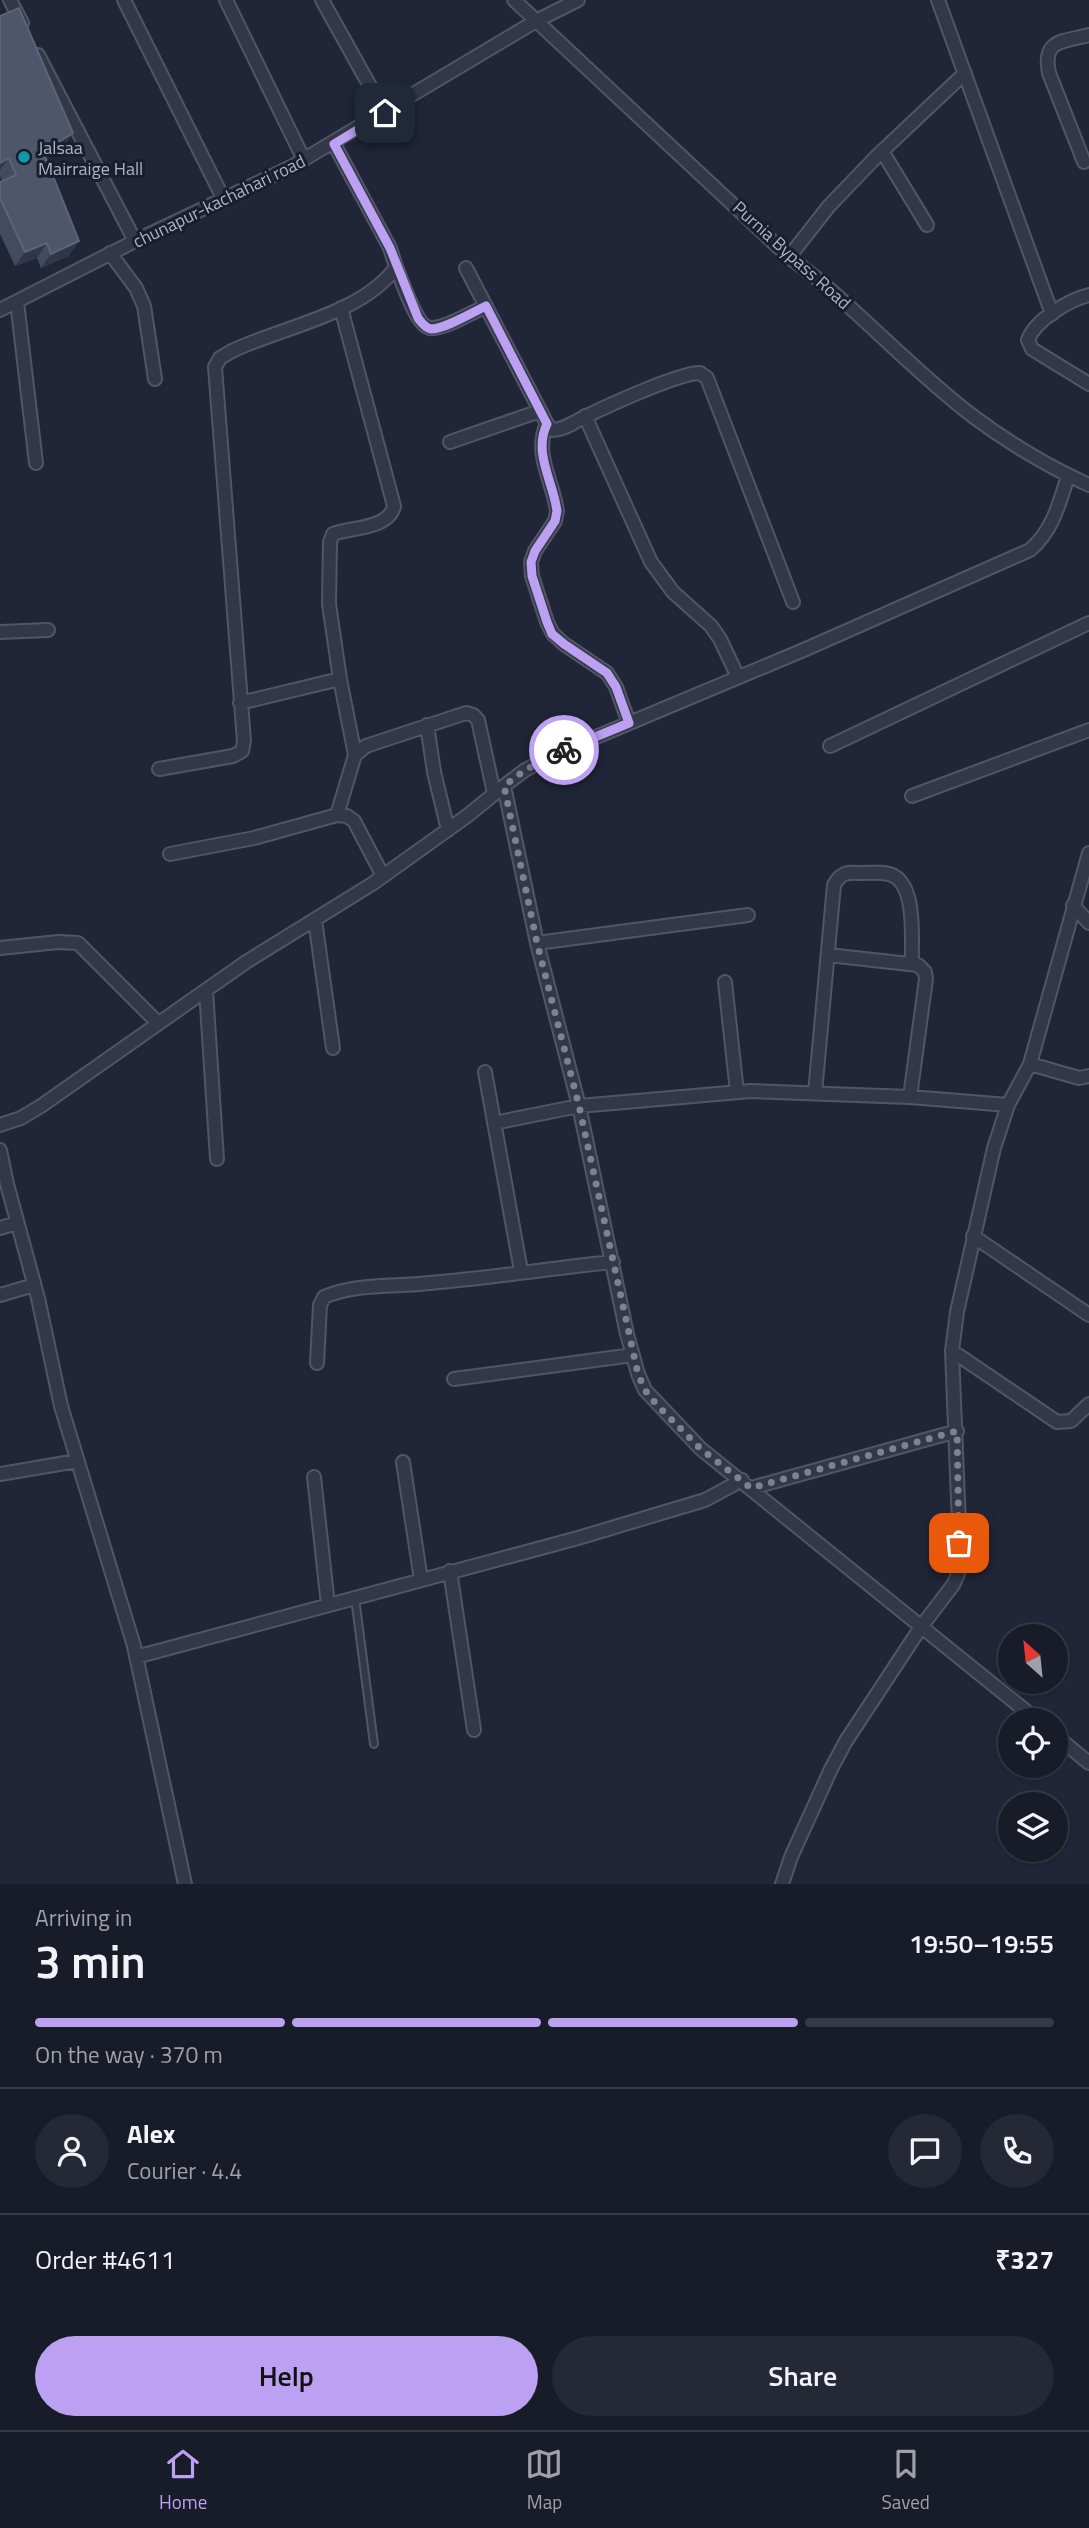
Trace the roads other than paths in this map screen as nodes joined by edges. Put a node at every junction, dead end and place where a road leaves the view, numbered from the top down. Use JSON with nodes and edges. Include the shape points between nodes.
{"nodes":[{"id":1,"x":10,"y":0,"type":"edge"},
{"id":2,"x":124,"y":0,"type":"edge"},
{"id":3,"x":226,"y":0,"type":"edge"},
{"id":4,"x":322,"y":0,"type":"edge"},
{"id":5,"x":514,"y":0,"type":"edge"},
{"id":6,"x":578,"y":0,"type":"edge"},
{"id":7,"x":938,"y":0,"type":"edge"},
{"id":8,"x":536,"y":21,"type":"junction"},
{"id":9,"x":1089,"y":35,"type":"edge"},
{"id":10,"x":965,"y":73,"type":"junction"},
{"id":11,"x":385,"y":113,"type":"junction"},
{"id":12,"x":334,"y":144,"type":"junction"},
{"id":13,"x":882,"y":150,"type":"junction"},
{"id":14,"x":304,"y":160,"type":"junction"},
{"id":15,"x":1084,"y":162,"type":"dead end"},
{"id":16,"x":224,"y":200,"type":"junction"},
{"id":17,"x":927,"y":225,"type":"dead end"},
{"id":18,"x":135,"y":241,"type":"junction"},
{"id":19,"x":110,"y":253,"type":"junction"},
{"id":20,"x":789,"y":257,"type":"junction"},
{"id":21,"x":64,"y":262,"type":"edge"},
{"id":22,"x":396,"y":267,"type":"junction"},
{"id":23,"x":466,"y":268,"type":"dead end"},
{"id":24,"x":69,"y":275,"type":"junction"},
{"id":25,"x":1089,"y":295,"type":"edge"},
{"id":26,"x":17,"y":302,"type":"junction"},
{"id":27,"x":486,"y":306,"type":"junction"},
{"id":28,"x":341,"y":308,"type":"junction"},
{"id":29,"x":0,"y":310,"type":"edge"},
{"id":30,"x":1052,"y":314,"type":"junction"},
{"id":31,"x":156,"y":379,"type":"dead end"},
{"id":32,"x":1089,"y":384,"type":"edge"},
{"id":33,"x":540,"y":411,"type":"junction"},
{"id":34,"x":585,"y":416,"type":"junction"},
{"id":35,"x":547,"y":424,"type":"junction"},
{"id":36,"x":450,"y":442,"type":"dead end"},
{"id":37,"x":36,"y":463,"type":"dead end"},
{"id":38,"x":1068,"y":475,"type":"junction"},
{"id":39,"x":1089,"y":485,"type":"edge"},
{"id":40,"x":793,"y":602,"type":"dead end"},
{"id":41,"x":1089,"y":623,"type":"edge"},
{"id":42,"x":48,"y":630,"type":"dead end"},
{"id":43,"x":0,"y":632,"type":"edge"},
{"id":44,"x":738,"y":677,"type":"junction"},
{"id":45,"x":340,"y":679,"type":"junction"},
{"id":46,"x":240,"y":702,"type":"junction"},
{"id":47,"x":629,"y":723,"type":"junction"},
{"id":48,"x":427,"y":725,"type":"junction"},
{"id":49,"x":1089,"y":730,"type":"edge"},
{"id":50,"x":830,"y":746,"type":"dead end"},
{"id":51,"x":355,"y":755,"type":"junction"},
{"id":52,"x":159,"y":769,"type":"dead end"},
{"id":53,"x":499,"y":790,"type":"junction"},
{"id":54,"x":912,"y":796,"type":"dead end"},
{"id":55,"x":337,"y":815,"type":"junction"},
{"id":56,"x":448,"y":830,"type":"junction"},
{"id":57,"x":1089,"y":853,"type":"edge"},
{"id":58,"x":170,"y":854,"type":"dead end"},
{"id":59,"x":383,"y":876,"type":"junction"},
{"id":60,"x":1073,"y":905,"type":"junction"},
{"id":61,"x":748,"y":915,"type":"dead end"},
{"id":62,"x":315,"y":919,"type":"junction"},
{"id":63,"x":1089,"y":923,"type":"edge"},
{"id":64,"x":537,"y":943,"type":"junction"},
{"id":65,"x":0,"y":948,"type":"edge"},
{"id":66,"x":828,"y":955,"type":"junction"},
{"id":67,"x":912,"y":964,"type":"junction"},
{"id":68,"x":725,"y":982,"type":"dead end"},
{"id":69,"x":206,"y":990,"type":"junction"},
{"id":70,"x":158,"y":1023,"type":"junction"},
{"id":71,"x":333,"y":1048,"type":"dead end"},
{"id":72,"x":1030,"y":1064,"type":"junction"},
{"id":73,"x":485,"y":1072,"type":"dead end"},
{"id":74,"x":1089,"y":1076,"type":"edge"},
{"id":75,"x":737,"y":1092,"type":"junction"},
{"id":76,"x":815,"y":1093,"type":"junction"},
{"id":77,"x":910,"y":1097,"type":"junction"},
{"id":78,"x":1009,"y":1105,"type":"junction"},
{"id":79,"x":579,"y":1106,"type":"junction"},
{"id":80,"x":494,"y":1123,"type":"junction"},
{"id":81,"x":0,"y":1125,"type":"edge"},
{"id":82,"x":0,"y":1150,"type":"edge"},
{"id":83,"x":217,"y":1159,"type":"dead end"},
{"id":84,"x":17,"y":1223,"type":"junction"},
{"id":85,"x":0,"y":1228,"type":"edge"},
{"id":86,"x":973,"y":1236,"type":"junction"},
{"id":87,"x":613,"y":1262,"type":"junction"},
{"id":88,"x":521,"y":1272,"type":"junction"},
{"id":89,"x":34,"y":1285,"type":"junction"},
{"id":90,"x":0,"y":1295,"type":"edge"},
{"id":91,"x":1089,"y":1315,"type":"edge"},
{"id":92,"x":952,"y":1352,"type":"junction"},
{"id":93,"x":633,"y":1355,"type":"junction"},
{"id":94,"x":317,"y":1363,"type":"dead end"},
{"id":95,"x":454,"y":1378,"type":"dead end"},
{"id":96,"x":1089,"y":1404,"type":"edge"},
{"id":97,"x":957,"y":1431,"type":"junction"},
{"id":98,"x":77,"y":1461,"type":"junction"},
{"id":99,"x":403,"y":1462,"type":"dead end"},
{"id":100,"x":0,"y":1474,"type":"edge"},
{"id":101,"x":314,"y":1477,"type":"dead end"},
{"id":102,"x":747,"y":1484,"type":"junction"},
{"id":103,"x":450,"y":1571,"type":"junction"},
{"id":104,"x":421,"y":1580,"type":"junction"},
{"id":105,"x":355,"y":1598,"type":"junction"},
{"id":106,"x":328,"y":1605,"type":"junction"},
{"id":107,"x":921,"y":1627,"type":"junction"},
{"id":108,"x":136,"y":1657,"type":"junction"},
{"id":109,"x":1022,"y":1708,"type":"edge"},
{"id":110,"x":474,"y":1730,"type":"dead end"},
{"id":111,"x":374,"y":1744,"type":"dead end"},
{"id":112,"x":1068,"y":1746,"type":"edge"},
{"id":113,"x":1089,"y":1763,"type":"edge"},
{"id":114,"x":185,"y":1884,"type":"edge"},
{"id":115,"x":782,"y":1884,"type":"edge"}],
"edges":[{"from":1,"to":18,"type":"street"},
{"from":2,"to":16,"type":"street"},
{"from":3,"to":14,"type":"street"},
{"from":4,"to":11,"type":"street"},
{"from":5,"to":8,"type":"street","name":"Purnia Bypass Road"},
{"from":6,"to":8,"type":"street","name":"chunapur-kachahari road"},
{"from":7,"to":10,"type":"street"},
{"from":8,"to":11,"type":"street","name":"chunapur-kachahari road"},
{"from":8,"to":20,"type":"street","name":"Purnia Bypass Road"},
{"from":9,"to":15,"type":"street","via":[[1056,43],[1048,49],[1046,59]]},
{"from":10,"to":13,"type":"street"},
{"from":10,"to":30,"type":"street"},
{"from":11,"to":12,"type":"street","name":"chunapur-kachahari road"},
{"from":12,"to":14,"type":"street","name":"chunapur-kachahari road"},
{"from":12,"to":22,"type":"street"},
{"from":13,"to":17,"type":"street"},
{"from":13,"to":20,"type":"street"},
{"from":14,"to":16,"type":"street","name":"chunapur-kachahari road"},
{"from":16,"to":18,"type":"street","name":"chunapur-kachahari road"},
{"from":18,"to":19,"type":"street","name":"chunapur-kachahari road"},
{"from":19,"to":24,"type":"street","name":"chunapur-kachahari road"},
{"from":19,"to":31,"type":"street","via":[[144,306]]},
{"from":20,"to":38,"type":"street","name":"Purnia Bypass Road","via":[[975,418]]},
{"from":21,"to":24,"type":"street"},
{"from":22,"to":27,"type":"street","via":[[418,318],[431,329]]},
{"from":22,"to":28,"type":"street","via":[[386,281]]},
{"from":23,"to":27,"type":"street"},
{"from":24,"to":26,"type":"street","name":"chunapur-kachahari road"},
{"from":25,"to":30,"type":"street"},
{"from":26,"to":29,"type":"street","name":"chunapur-kachahari road"},
{"from":26,"to":37,"type":"street"},
{"from":27,"to":33,"type":"street"},
{"from":28,"to":45,"type":"street","via":[[394,506],[387,520],[343,530],[330,542],[329,604]]},
{"from":28,"to":46,"type":"street","via":[[232,351],[215,367]]},
{"from":30,"to":32,"type":"street","via":[[1031,330],[1028,340],[1032,349]]},
{"from":33,"to":35,"type":"street"},
{"from":33,"to":36,"type":"street"},
{"from":34,"to":35,"type":"street","via":[[561,430],[552,430]]},
{"from":34,"to":40,"type":"street","via":[[681,377],[700,373],[707,378]]},
{"from":34,"to":44,"type":"street","via":[[651,562],[673,592],[711,626]]},
{"from":35,"to":47,"type":"street","via":[[541,449],[557,511],[535,551],[532,576],[552,634],[607,673]]},
{"from":38,"to":39,"type":"street","name":"Purnia Bypass Road"},
{"from":38,"to":44,"type":"street","via":[[1045,537],[1030,550]]},
{"from":41,"to":50,"type":"street"},
{"from":42,"to":43,"type":"street"},
{"from":44,"to":47,"type":"street"},
{"from":45,"to":46,"type":"street"},
{"from":45,"to":51,"type":"street"},
{"from":46,"to":52,"type":"street","via":[[244,741],[239,754]]},
{"from":47,"to":53,"type":"street","via":[[525,770]]},
{"from":48,"to":51,"type":"street","via":[[374,741]]},
{"from":48,"to":53,"type":"street","via":[[473,715]]},
{"from":48,"to":56,"type":"street"},
{"from":49,"to":54,"type":"street"},
{"from":51,"to":55,"type":"street"},
{"from":53,"to":56,"type":"street"},
{"from":53,"to":64,"type":"street"},
{"from":55,"to":58,"type":"street","via":[[254,838]]},
{"from":55,"to":59,"type":"street","via":[[354,821]]},
{"from":56,"to":59,"type":"street"},
{"from":57,"to":60,"type":"street"},
{"from":59,"to":62,"type":"street"},
{"from":60,"to":63,"type":"street"},
{"from":60,"to":72,"type":"street"},
{"from":61,"to":64,"type":"street"},
{"from":62,"to":69,"type":"street"},
{"from":62,"to":71,"type":"street"},
{"from":64,"to":79,"type":"street"},
{"from":65,"to":70,"type":"street","via":[[78,943]]},
{"from":66,"to":67,"type":"street"},
{"from":66,"to":67,"type":"street","via":[[838,877],[847,872],[880,873],[903,883],[909,895]]},
{"from":66,"to":76,"type":"street"},
{"from":67,"to":77,"type":"street","via":[[925,972],[926,979]]},
{"from":68,"to":75,"type":"street"},
{"from":69,"to":70,"type":"street"},
{"from":69,"to":83,"type":"street"},
{"from":70,"to":81,"type":"street","via":[[41,1107]]},
{"from":72,"to":74,"type":"street","via":[[1079,1078]]},
{"from":72,"to":78,"type":"street"},
{"from":73,"to":80,"type":"street"},
{"from":75,"to":76,"type":"street"},
{"from":75,"to":79,"type":"street"},
{"from":76,"to":77,"type":"street"},
{"from":77,"to":78,"type":"street"},
{"from":78,"to":86,"type":"street"},
{"from":79,"to":80,"type":"street"},
{"from":79,"to":87,"type":"street"},
{"from":80,"to":88,"type":"street"},
{"from":82,"to":84,"type":"street"},
{"from":84,"to":85,"type":"street"},
{"from":84,"to":89,"type":"street"},
{"from":86,"to":91,"type":"street"},
{"from":86,"to":92,"type":"street"},
{"from":87,"to":88,"type":"street"},
{"from":87,"to":93,"type":"street"},
{"from":88,"to":94,"type":"street","via":[[348,1289],[324,1297]]},
{"from":89,"to":90,"type":"street"},
{"from":89,"to":98,"type":"street"},
{"from":92,"to":96,"type":"street","via":[[1057,1422],[1071,1421]]},
{"from":92,"to":97,"type":"street"},
{"from":93,"to":95,"type":"street"},
{"from":93,"to":102,"type":"street","via":[[645,1390],[656,1404],[701,1449]]},
{"from":97,"to":102,"type":"street"},
{"from":97,"to":107,"type":"street","via":[[958,1574]]},
{"from":98,"to":100,"type":"street"},
{"from":98,"to":108,"type":"street"},
{"from":99,"to":104,"type":"street"},
{"from":101,"to":106,"type":"street"},
{"from":102,"to":103,"type":"street","via":[[578,1538]]},
{"from":102,"to":107,"type":"street"},
{"from":103,"to":104,"type":"street"},
{"from":103,"to":110,"type":"street"},
{"from":104,"to":105,"type":"street"},
{"from":105,"to":106,"type":"street"},
{"from":105,"to":111,"type":"lane"},
{"from":106,"to":108,"type":"street"},
{"from":107,"to":109,"type":"street"},
{"from":107,"to":115,"type":"street","via":[[831,1769]]},
{"from":108,"to":114,"type":"street"},
{"from":112,"to":113,"type":"street"}]}
